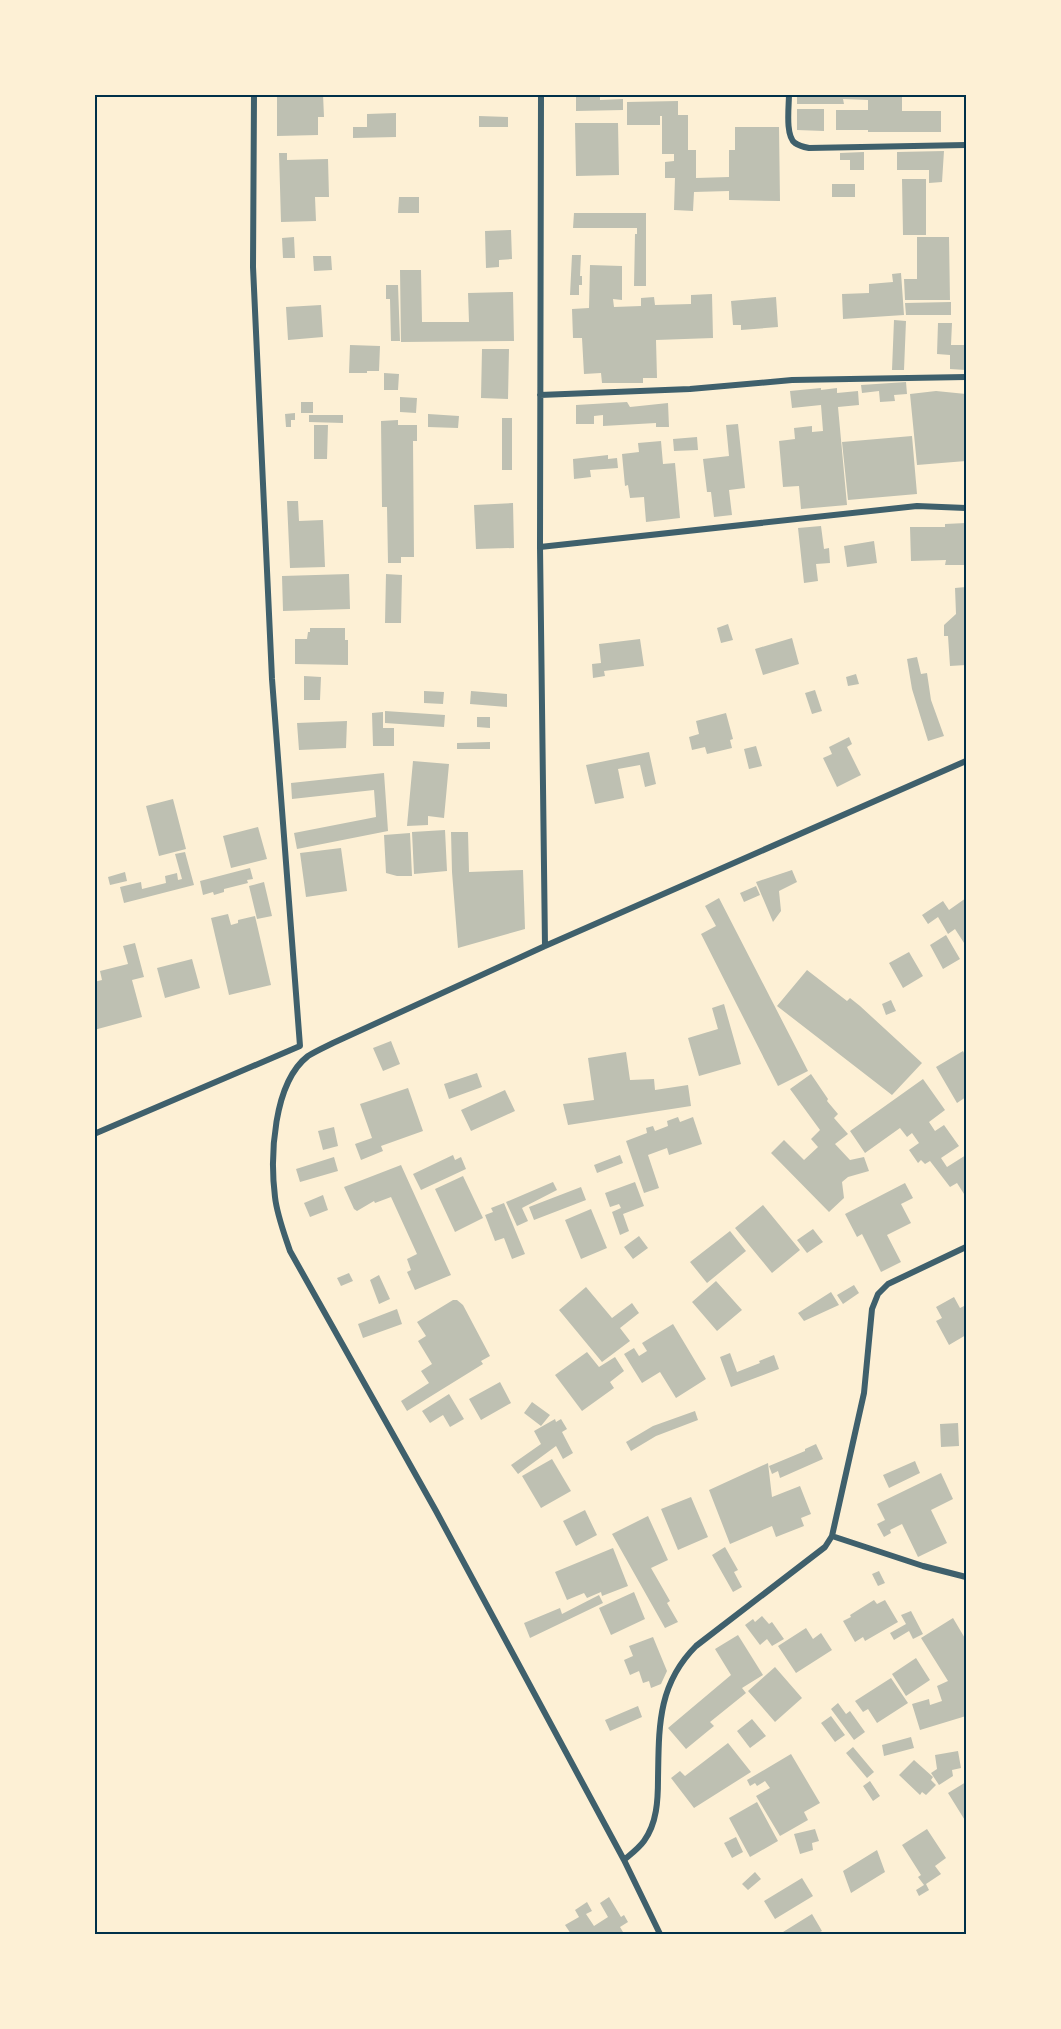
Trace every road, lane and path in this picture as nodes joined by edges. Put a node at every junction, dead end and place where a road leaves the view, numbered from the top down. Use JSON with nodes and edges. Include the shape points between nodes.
{"nodes":[{"id":1,"x":254,"y":94,"type":"edge"},
{"id":2,"x":541,"y":94,"type":"edge"},
{"id":3,"x":789,"y":94,"type":"edge"},
{"id":4,"x":966,"y":145,"type":"edge"},
{"id":5,"x":966,"y":376,"type":"edge"},
{"id":6,"x":540,"y":394,"type":"junction"},
{"id":7,"x":966,"y":508,"type":"edge"},
{"id":8,"x":540,"y":547,"type":"junction"},
{"id":9,"x":966,"y":761,"type":"edge"},
{"id":10,"x":545,"y":946,"type":"junction"},
{"id":11,"x":94,"y":1134,"type":"edge"},
{"id":12,"x":966,"y":1247,"type":"edge"},
{"id":13,"x":832,"y":1536,"type":"junction"},
{"id":14,"x":966,"y":1577,"type":"edge"},
{"id":15,"x":624,"y":1860,"type":"junction"},
{"id":16,"x":660,"y":1935,"type":"edge"}],
"edges":[{"from":1,"to":11,"type":"street","via":[[253,267],[271,656],[300,1046]]},
{"from":2,"to":6,"type":"street"},
{"from":3,"to":4,"type":"street","via":[[790,136],[800,146]]},
{"from":5,"to":6,"type":"street","via":[[792,380],[690,389]]},
{"from":6,"to":8,"type":"street"},
{"from":7,"to":8,"type":"street","via":[[917,506]]},
{"from":8,"to":10,"type":"street"},
{"from":9,"to":10,"type":"street"},
{"from":10,"to":15,"type":"street","via":[[307,1057],[292,1076],[280,1103],[274,1133],[275,1198],[290,1251]]},
{"from":12,"to":13,"type":"street","via":[[888,1284],[878,1294],[872,1308],[864,1393]]},
{"from":13,"to":14,"type":"street"},
{"from":13,"to":15,"type":"street","via":[[825,1547],[683,1659],[660,1719],[656,1815],[643,1843]]},
{"from":15,"to":16,"type":"street"}]}
